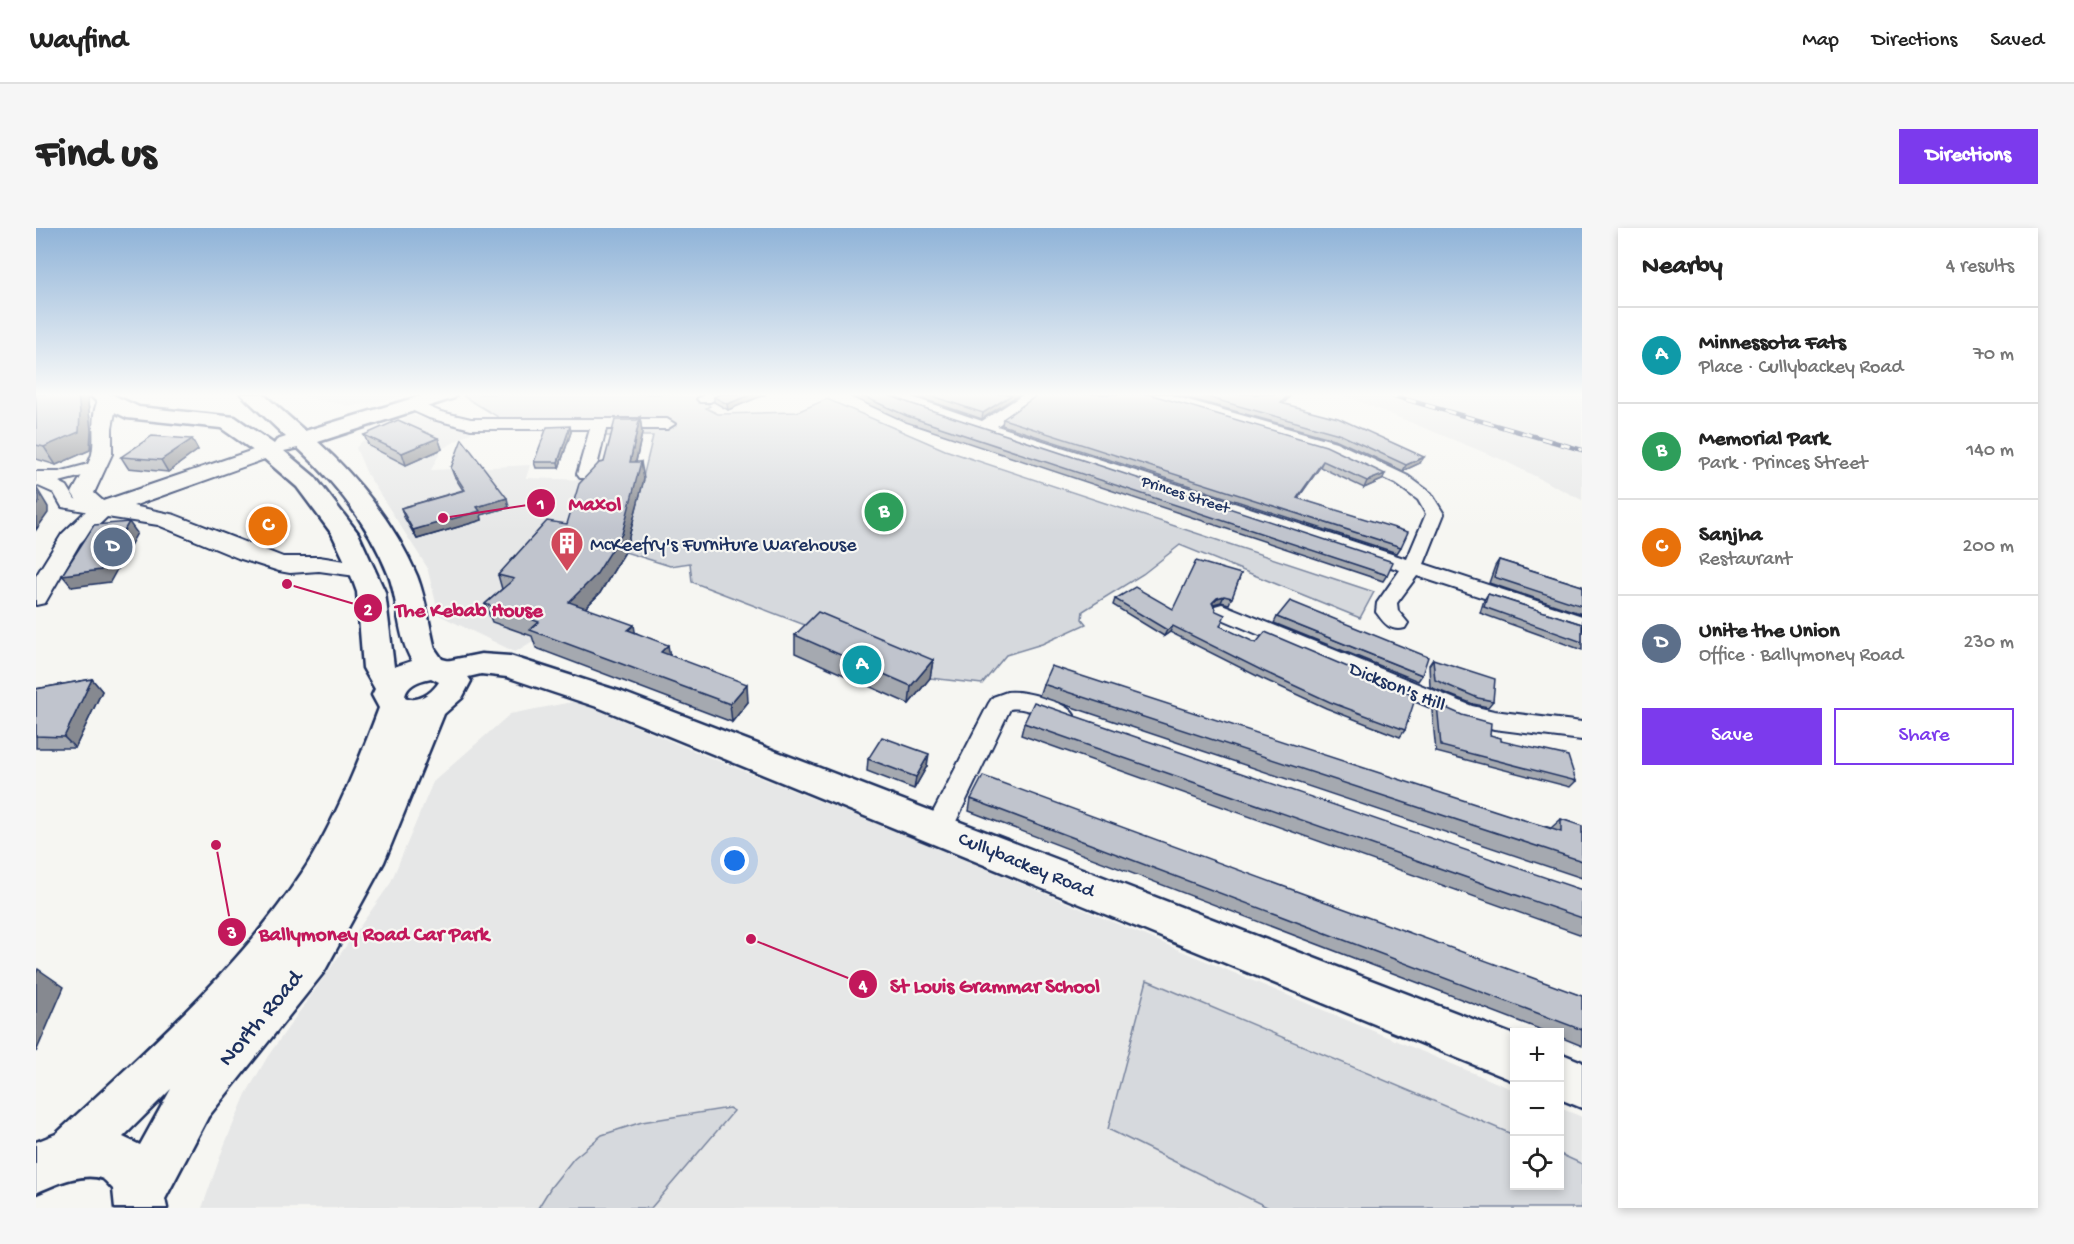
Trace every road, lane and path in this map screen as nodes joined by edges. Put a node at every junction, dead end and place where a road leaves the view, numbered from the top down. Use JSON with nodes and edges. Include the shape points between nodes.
{"nodes":[{"id":1,"x":102,"y":440,"type":"edge"},
{"id":2,"x":253,"y":440,"type":"edge"},
{"id":3,"x":302,"y":440,"type":"joint"},
{"id":4,"x":348,"y":440,"type":"edge"},
{"id":5,"x":595,"y":440,"type":"edge"},
{"id":6,"x":1023,"y":440,"type":"edge"},
{"id":7,"x":1309,"y":440,"type":"edge"},
{"id":8,"x":269,"y":451,"type":"junction"},
{"id":9,"x":323,"y":459,"type":"junction"},
{"id":10,"x":96,"y":467,"type":"junction"},
{"id":11,"x":586,"y":474,"type":"edge"},
{"id":12,"x":36,"y":478,"type":"edge"},
{"id":13,"x":102,"y":509,"type":"junction"},
{"id":14,"x":1413,"y":567,"type":"junction"},
{"id":15,"x":363,"y":570,"type":"junction"},
{"id":16,"x":36,"y":597,"type":"edge"},
{"id":17,"x":1222,"y":611,"type":"edge"},
{"id":18,"x":1397,"y":623,"type":"dead end"},
{"id":19,"x":1582,"y":623,"type":"edge"},
{"id":20,"x":424,"y":689,"type":"junction"},
{"id":21,"x":1084,"y":722,"type":"edge"},
{"id":22,"x":1582,"y":731,"type":"edge"},
{"id":23,"x":939,"y":828,"type":"junction"},
{"id":24,"x":1510,"y":1056,"type":"edge"},
{"id":25,"x":1564,"y":1078,"type":"edge"},
{"id":26,"x":1582,"y":1085,"type":"edge"},
{"id":27,"x":53,"y":1162,"type":"edge"},
{"id":28,"x":141,"y":1200,"type":"edge"}],
"edges":[{"from":1,"to":10,"type":"street","via":[[102,454]]},
{"from":2,"to":8,"type":"main road"},
{"from":3,"to":8,"type":"main road"},
{"from":3,"to":9,"type":"main road"},
{"from":4,"to":9,"type":"main road"},
{"from":5,"to":11,"type":"street"},
{"from":6,"to":14,"type":"street","name":"Princes Street"},
{"from":7,"to":14,"type":"street","via":[[1408,484],[1425,497],[1435,514]]},
{"from":8,"to":13,"type":"street"},
{"from":8,"to":15,"type":"main road","via":[[306,482],[345,533]]},
{"from":9,"to":20,"type":"main road","via":[[373,519],[403,577],[420,649]]},
{"from":10,"to":12,"type":"street","via":[[59,477]]},
{"from":10,"to":13,"type":"street","via":[[83,494]]},
{"from":12,"to":13,"type":"street","via":[[61,490],[68,503]]},
{"from":13,"to":15,"type":"street","via":[[150,515],[279,564],[324,564]]},
{"from":13,"to":16,"type":"street","via":[[70,539]]},
{"from":14,"to":18,"type":"street","via":[[1387,603],[1387,612]]},
{"from":14,"to":19,"type":"street","name":"Princes Street"},
{"from":15,"to":20,"type":"main road","via":[[371,592],[379,668]]},
{"from":17,"to":22,"type":"street","name":"Dickson's Hill","via":[[1466,713]]},
{"from":20,"to":23,"type":"main road","name":"Cullybackey Road","via":[[537,677],[611,700]]},
{"from":20,"to":27,"type":"main road","name":"North Road","via":[[386,736],[316,884],[260,959],[151,1078]]},
{"from":20,"to":28,"type":"main road","name":"North Road","via":[[365,862],[309,958],[191,1100]]},
{"from":21,"to":23,"type":"street","via":[[1016,699],[1001,702]]},
{"from":23,"to":24,"type":"main road","name":"Cullybackey Road"},
{"from":25,"to":26,"type":"main road"},
{"from":27,"to":28,"type":"main road","via":[[98,1153],[120,1160],[135,1174]]}]}
